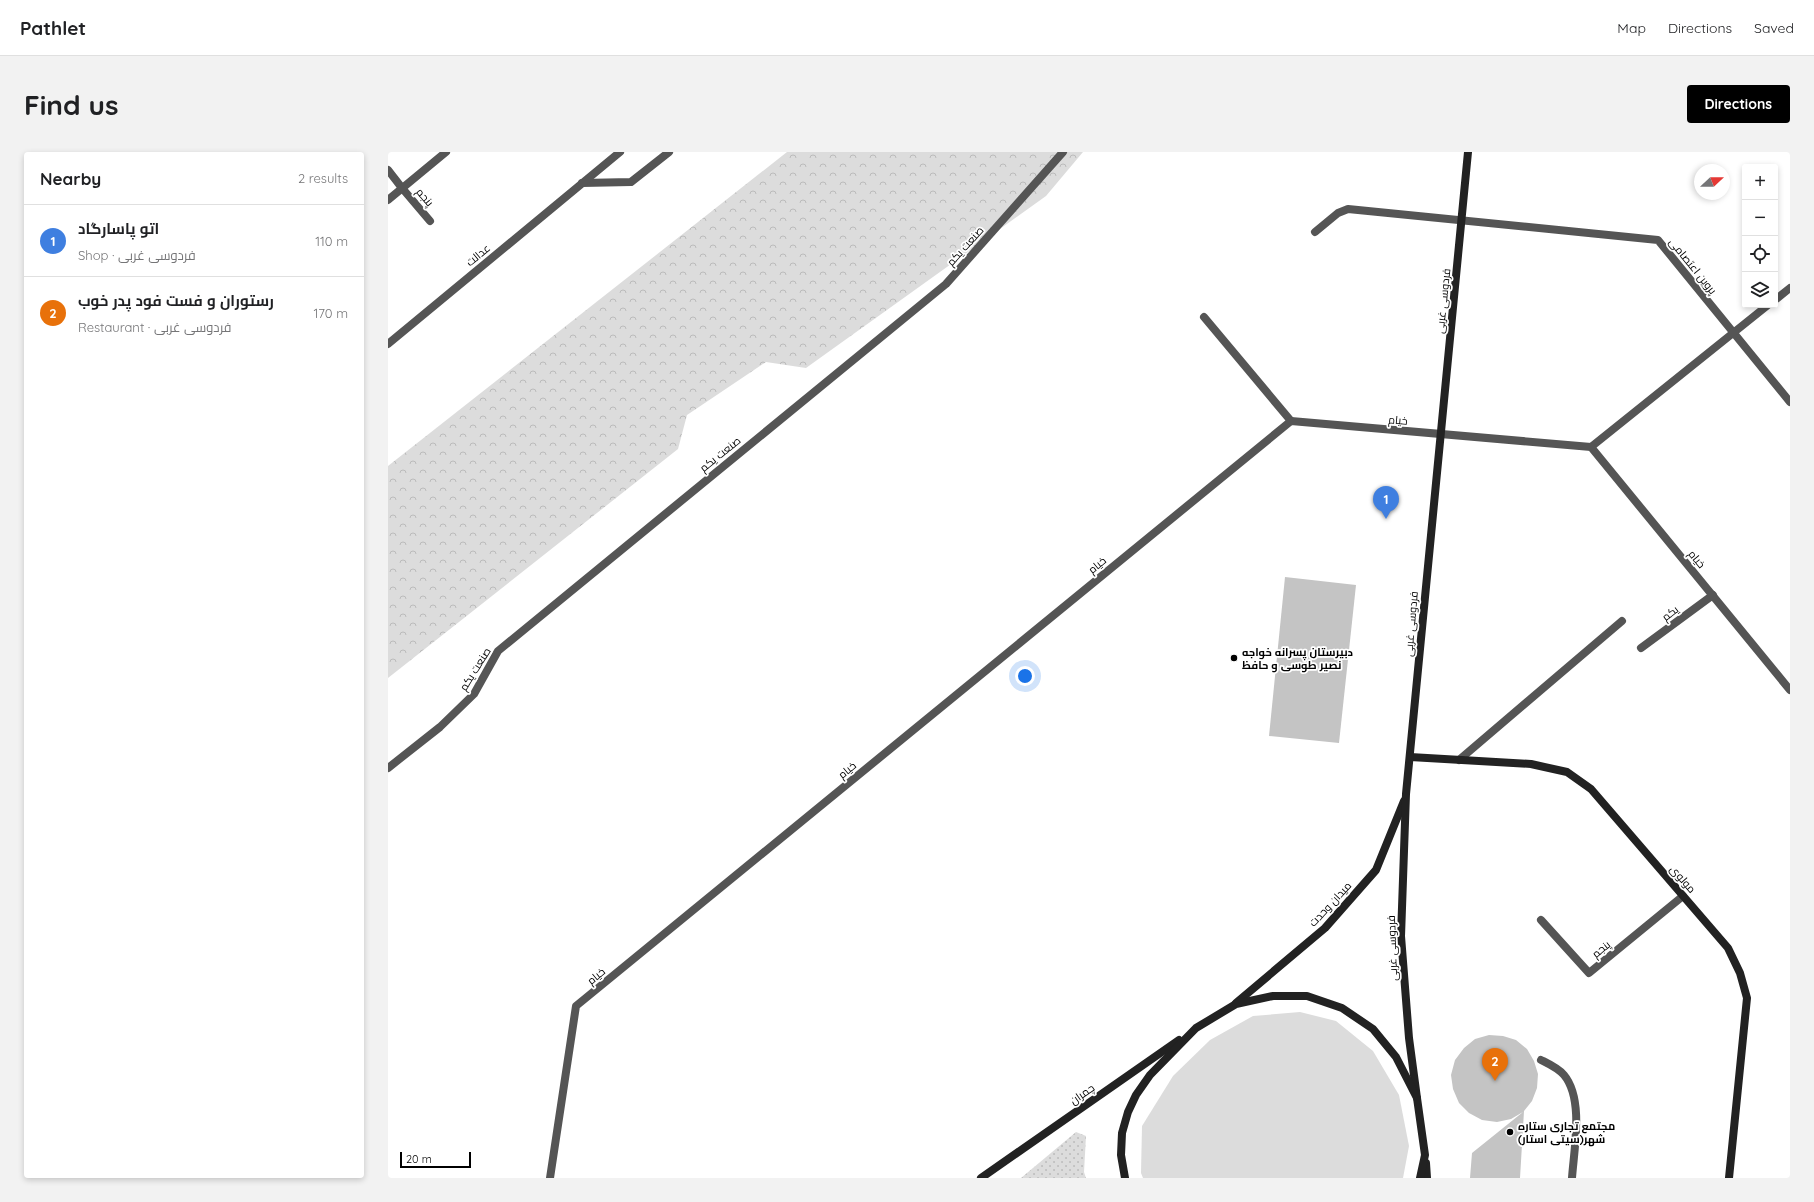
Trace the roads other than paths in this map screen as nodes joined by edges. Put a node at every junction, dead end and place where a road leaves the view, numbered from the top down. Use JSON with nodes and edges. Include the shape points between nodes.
{"nodes":[{"id":1,"x":446,"y":152,"type":"edge"},
{"id":2,"x":620,"y":152,"type":"edge"},
{"id":3,"x":669,"y":152,"type":"edge"},
{"id":4,"x":1063,"y":152,"type":"edge"},
{"id":5,"x":1468,"y":152,"type":"edge"},
{"id":6,"x":388,"y":170,"type":"edge"},
{"id":7,"x":582,"y":183,"type":"junction"},
{"id":8,"x":402,"y":188,"type":"junction"},
{"id":9,"x":388,"y":200,"type":"edge"},
{"id":10,"x":1462,"y":220,"type":"junction"},
{"id":11,"x":430,"y":221,"type":"dead end"},
{"id":12,"x":1315,"y":232,"type":"dead end"},
{"id":13,"x":1790,"y":288,"type":"edge"},
{"id":14,"x":1778,"y":298,"type":"edge"},
{"id":15,"x":1764,"y":308,"type":"edge"},
{"id":16,"x":1204,"y":317,"type":"dead end"},
{"id":17,"x":1733,"y":332,"type":"junction"},
{"id":18,"x":388,"y":344,"type":"edge"},
{"id":19,"x":1790,"y":402,"type":"edge"},
{"id":20,"x":1291,"y":420,"type":"junction"},
{"id":21,"x":1441,"y":435,"type":"junction"},
{"id":22,"x":1591,"y":448,"type":"junction"},
{"id":23,"x":1712,"y":595,"type":"junction"},
{"id":24,"x":1622,"y":621,"type":"dead end"},
{"id":25,"x":1641,"y":648,"type":"dead end"},
{"id":26,"x":1790,"y":690,"type":"edge"},
{"id":27,"x":1410,"y":757,"type":"junction"},
{"id":28,"x":1459,"y":760,"type":"junction"},
{"id":29,"x":388,"y":768,"type":"edge"},
{"id":30,"x":1406,"y":794,"type":"junction"},
{"id":31,"x":1683,"y":896,"type":"junction"},
{"id":32,"x":1541,"y":920,"type":"dead end"},
{"id":33,"x":1236,"y":1004,"type":"junction"},
{"id":34,"x":1196,"y":1028,"type":"junction"},
{"id":35,"x":1541,"y":1060,"type":"dead end"},
{"id":36,"x":1418,"y":1098,"type":"junction"},
{"id":37,"x":1424,"y":1155,"type":"junction"},
{"id":38,"x":550,"y":1178,"type":"edge"},
{"id":39,"x":981,"y":1178,"type":"edge"},
{"id":40,"x":1125,"y":1178,"type":"edge"},
{"id":41,"x":1420,"y":1178,"type":"edge"},
{"id":42,"x":1427,"y":1178,"type":"edge"},
{"id":43,"x":1572,"y":1178,"type":"edge"},
{"id":44,"x":1729,"y":1178,"type":"edge"}],
"edges":[{"from":1,"to":8,"type":"street"},
{"from":2,"to":7,"type":"street","name":"عدالت"},
{"from":3,"to":7,"type":"street","via":[[631,182]]},
{"from":4,"to":29,"type":"street","name":"صنعت یکم","via":[[946,284],[498,651],[474,694],[440,727]]},
{"from":5,"to":10,"type":"main road","name":"فردوسی غربی"},
{"from":6,"to":8,"type":"street","name":"پنجم"},
{"from":7,"to":18,"type":"street","name":"عدالت"},
{"from":8,"to":9,"type":"street"},
{"from":8,"to":11,"type":"street","name":"پنجم"},
{"from":10,"to":12,"type":"street","name":"پروین اعتصامی","via":[[1348,209],[1338,213]]},
{"from":10,"to":17,"type":"street","name":"پروین اعتصامی","via":[[1658,240]]},
{"from":10,"to":21,"type":"main road","name":"فردوسی غربی"},
{"from":13,"to":14,"type":"street"},
{"from":15,"to":17,"type":"street"},
{"from":16,"to":20,"type":"street"},
{"from":17,"to":19,"type":"street","name":"پروین اعتصامی"},
{"from":17,"to":22,"type":"street"},
{"from":20,"to":21,"type":"street","name":"خیام"},
{"from":20,"to":38,"type":"street","name":"خیام","via":[[576,1006]]},
{"from":21,"to":22,"type":"street","name":"خیام"},
{"from":21,"to":27,"type":"main road","name":"فردوسی غربی"},
{"from":22,"to":23,"type":"street","name":"خیام"},
{"from":23,"to":25,"type":"street","name":"یکم"},
{"from":23,"to":26,"type":"street","name":"خیام"},
{"from":24,"to":28,"type":"street"},
{"from":27,"to":28,"type":"main road","name":"مولوی"},
{"from":27,"to":30,"type":"main road","name":"فردوسی غربی"},
{"from":28,"to":31,"type":"main road","name":"مولوی","via":[[1531,764],[1567,772],[1591,789]]},
{"from":30,"to":33,"type":"main road","name":"میدان وحدت","via":[[1376,870],[1325,928]]},
{"from":30,"to":36,"type":"main road","name":"فردوسی غربی","via":[[1401,936],[1408,1038]]},
{"from":31,"to":32,"type":"street","name":"پنجم","via":[[1588,973]]},
{"from":31,"to":44,"type":"main road","name":"مولوی","via":[[1728,948],[1740,972],[1747,998]]},
{"from":33,"to":34,"type":"main road","name":"میدان وحدت"},
{"from":33,"to":36,"type":"main road","name":"میدان وحدت","via":[[1273,996],[1307,996],[1342,1008],[1373,1029],[1396,1056]]},
{"from":34,"to":39,"type":"main road","name":"چمران"},
{"from":34,"to":40,"type":"main road","name":"میدان وحدت","via":[[1150,1075],[1130,1106],[1122,1133],[1121,1155]]},
{"from":35,"to":43,"type":"street","via":[[1557,1068],[1564,1075],[1575,1097]]},
{"from":36,"to":37,"type":"main road","name":"میدان وحدت"},
{"from":37,"to":41,"type":"main road","name":"میدان وحدت"},
{"from":37,"to":42,"type":"main road"}]}
